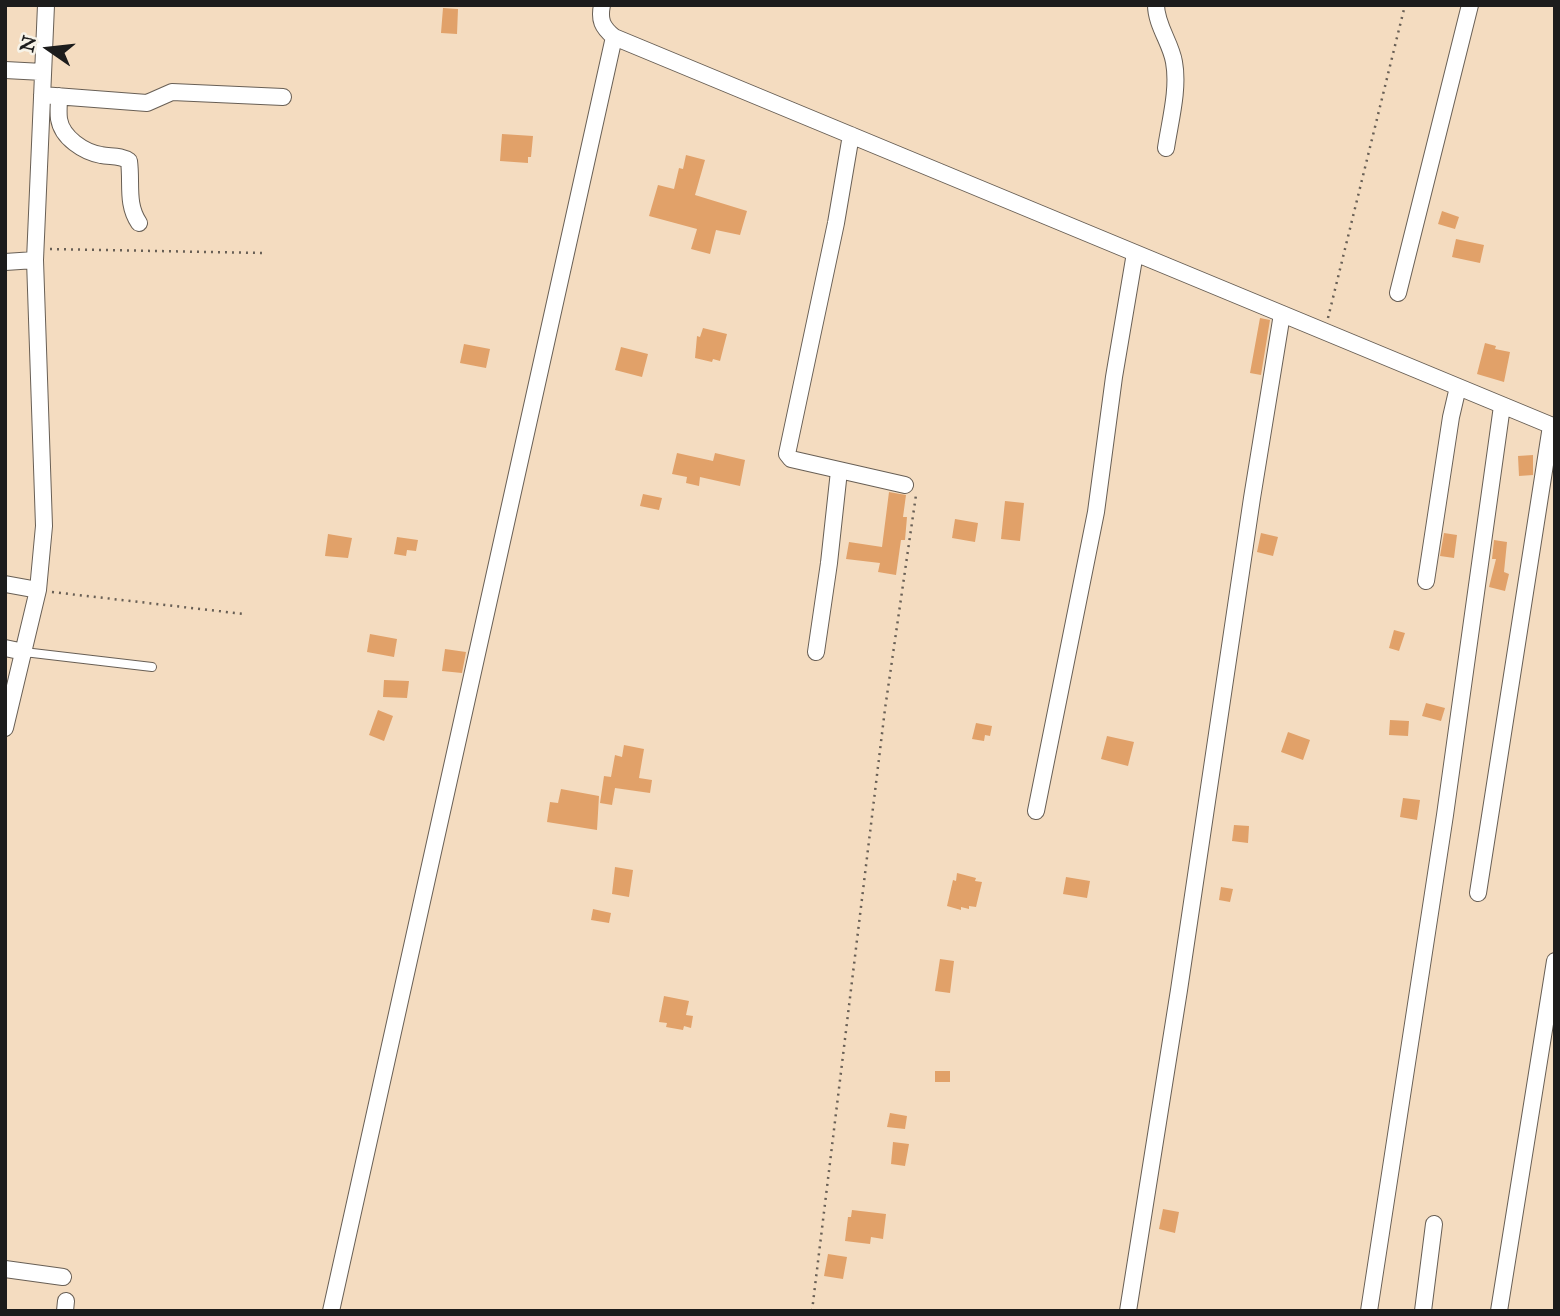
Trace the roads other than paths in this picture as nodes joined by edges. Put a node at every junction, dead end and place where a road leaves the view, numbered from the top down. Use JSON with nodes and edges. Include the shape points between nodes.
{"nodes":[{"id":1,"x":46,"y":5,"type":"edge"},
{"id":2,"x":602,"y":5,"type":"edge"},
{"id":3,"x":1156,"y":5,"type":"edge"},
{"id":4,"x":1470,"y":5,"type":"edge"},
{"id":5,"x":614,"y":37,"type":"junction"},
{"id":6,"x":5,"y":70,"type":"edge"},
{"id":7,"x":43,"y":72,"type":"junction"},
{"id":8,"x":42,"y":95,"type":"junction"},
{"id":9,"x":59,"y":96,"type":"junction"},
{"id":10,"x":283,"y":97,"type":"dead end"},
{"id":11,"x":851,"y":135,"type":"junction"},
{"id":12,"x":1166,"y":148,"type":"dead end"},
{"id":13,"x":139,"y":223,"type":"dead end"},
{"id":14,"x":1135,"y":253,"type":"junction"},
{"id":15,"x":36,"y":254,"type":"junction"},
{"id":16,"x":5,"y":262,"type":"edge"},
{"id":17,"x":1398,"y":293,"type":"dead end"},
{"id":18,"x":1282,"y":314,"type":"junction"},
{"id":19,"x":1458,"y":387,"type":"junction"},
{"id":20,"x":1502,"y":406,"type":"junction"},
{"id":21,"x":1553,"y":427,"type":"edge"},
{"id":22,"x":839,"y":471,"type":"junction"},
{"id":23,"x":905,"y":485,"type":"road end"},
{"id":24,"x":1426,"y":581,"type":"dead end"},
{"id":25,"x":5,"y":584,"type":"edge"},
{"id":26,"x":38,"y":590,"type":"junction"},
{"id":27,"x":5,"y":648,"type":"edge"},
{"id":28,"x":24,"y":652,"type":"junction"},
{"id":29,"x":816,"y":652,"type":"dead end"},
{"id":30,"x":152,"y":667,"type":"dead end"},
{"id":31,"x":5,"y":728,"type":"edge"},
{"id":32,"x":1035,"y":811,"type":"dead end"},
{"id":33,"x":1478,"y":893,"type":"dead end"},
{"id":34,"x":1555,"y":961,"type":"edge"},
{"id":35,"x":1434,"y":1224,"type":"dead end"},
{"id":36,"x":5,"y":1269,"type":"edge"},
{"id":37,"x":63,"y":1277,"type":"dead end"},
{"id":38,"x":331,"y":1311,"type":"edge"},
{"id":39,"x":1128,"y":1311,"type":"edge"},
{"id":40,"x":1369,"y":1311,"type":"edge"},
{"id":41,"x":1423,"y":1311,"type":"edge"},
{"id":42,"x":1499,"y":1311,"type":"edge"}],
"edges":[{"from":1,"to":7,"type":"street"},
{"from":2,"to":5,"type":"street","via":[[600,20]]},
{"from":3,"to":12,"type":"street","via":[[1176,76]]},
{"from":4,"to":17,"type":"street"},
{"from":5,"to":11,"type":"street"},
{"from":5,"to":38,"type":"street"},
{"from":6,"to":7,"type":"street"},
{"from":7,"to":8,"type":"street"},
{"from":8,"to":9,"type":"street"},
{"from":8,"to":15,"type":"street"},
{"from":9,"to":10,"type":"street","via":[[147,103],[172,92]]},
{"from":9,"to":13,"type":"street","via":[[60,120],[69,137],[84,150],[129,161],[132,213]]},
{"from":11,"to":14,"type":"street"},
{"from":11,"to":22,"type":"street","via":[[787,454],[791,459]]},
{"from":14,"to":18,"type":"street"},
{"from":14,"to":32,"type":"street","via":[[1096,512]]},
{"from":15,"to":16,"type":"street"},
{"from":15,"to":26,"type":"street","via":[[45,505]]},
{"from":18,"to":19,"type":"street"},
{"from":18,"to":39,"type":"street"},
{"from":19,"to":20,"type":"street"},
{"from":19,"to":24,"type":"street"},
{"from":20,"to":21,"type":"street"},
{"from":20,"to":40,"type":"street"},
{"from":21,"to":33,"type":"street"},
{"from":22,"to":23,"type":"street"},
{"from":22,"to":29,"type":"street"},
{"from":25,"to":26,"type":"street"},
{"from":26,"to":28,"type":"street"},
{"from":27,"to":28,"type":"street"},
{"from":28,"to":30,"type":"lane"},
{"from":28,"to":31,"type":"street"},
{"from":34,"to":42,"type":"street"},
{"from":35,"to":41,"type":"street"},
{"from":36,"to":37,"type":"street"}]}
